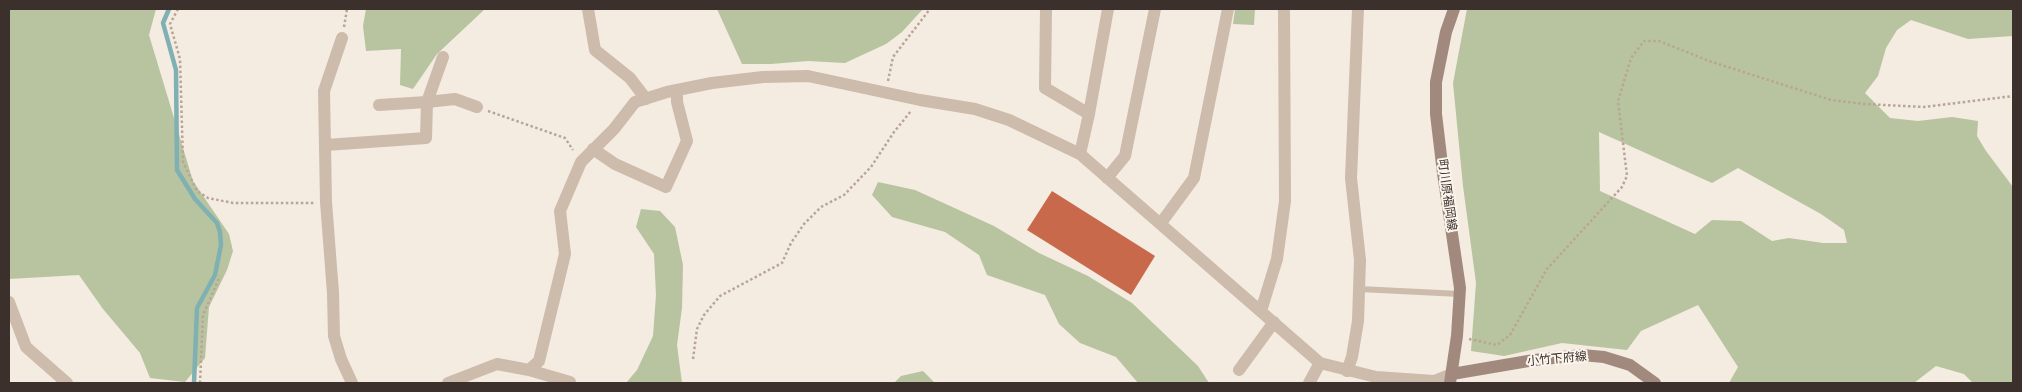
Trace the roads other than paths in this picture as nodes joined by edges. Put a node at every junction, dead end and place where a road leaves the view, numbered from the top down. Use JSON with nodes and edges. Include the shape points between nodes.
{"nodes":[{"id":1,"x":588,"y":9,"type":"edge"},
{"id":2,"x":1046,"y":9,"type":"edge"},
{"id":3,"x":1108,"y":9,"type":"edge"},
{"id":4,"x":1155,"y":9,"type":"edge"},
{"id":5,"x":1228,"y":9,"type":"edge"},
{"id":6,"x":1284,"y":9,"type":"edge"},
{"id":7,"x":1358,"y":9,"type":"edge"},
{"id":8,"x":1454,"y":9,"type":"edge"},
{"id":9,"x":342,"y":38,"type":"road end"},
{"id":10,"x":443,"y":57,"type":"dead end"},
{"id":11,"x":677,"y":90,"type":"junction"},
{"id":12,"x":646,"y":98,"type":"junction"},
{"id":13,"x":427,"y":102,"type":"junction"},
{"id":14,"x":379,"y":105,"type":"dead end"},
{"id":15,"x":477,"y":107,"type":"road end"},
{"id":16,"x":1090,"y":114,"type":"junction"},
{"id":17,"x":326,"y":145,"type":"junction"},
{"id":18,"x":593,"y":149,"type":"junction"},
{"id":19,"x":1080,"y":154,"type":"junction"},
{"id":20,"x":1107,"y":178,"type":"junction"},
{"id":21,"x":1161,"y":223,"type":"junction"},
{"id":22,"x":1359,"y":289,"type":"junction"},
{"id":23,"x":1460,"y":294,"type":"junction"},
{"id":24,"x":9,"y":302,"type":"edge"},
{"id":25,"x":1261,"y":311,"type":"junction"},
{"id":26,"x":1274,"y":322,"type":"junction"},
{"id":27,"x":1320,"y":363,"type":"junction"},
{"id":28,"x":528,"y":370,"type":"junction"},
{"id":29,"x":1239,"y":370,"type":"dead end"},
{"id":30,"x":1347,"y":371,"type":"junction"},
{"id":31,"x":1451,"y":378,"type":"edge"},
{"id":32,"x":570,"y":382,"type":"edge"},
{"id":33,"x":67,"y":383,"type":"edge"},
{"id":34,"x":352,"y":383,"type":"edge"},
{"id":35,"x":448,"y":383,"type":"edge"},
{"id":36,"x":1309,"y":383,"type":"edge"},
{"id":37,"x":1655,"y":383,"type":"edge"}],
"edges":[{"from":1,"to":12,"type":"street","via":[[595,50],[630,78]]},
{"from":2,"to":16,"type":"street","via":[[1045,88]]},
{"from":3,"to":16,"type":"street"},
{"from":4,"to":20,"type":"street","via":[[1124,156]]},
{"from":5,"to":21,"type":"street","via":[[1194,178]]},
{"from":6,"to":25,"type":"street","via":[[1285,201],[1277,259]]},
{"from":7,"to":22,"type":"street","via":[[1351,178],[1360,260]]},
{"from":8,"to":23,"type":"main road","name":"町川原福岡線","via":[[1436,82],[1436,114]]},
{"from":9,"to":17,"type":"street","via":[[324,91]]},
{"from":10,"to":13,"type":"street"},
{"from":11,"to":12,"type":"street"},
{"from":11,"to":18,"type":"street","via":[[677,102],[688,141],[666,188],[615,164]]},
{"from":11,"to":19,"type":"street","via":[[763,77],[808,76],[975,109],[1009,120]]},
{"from":12,"to":18,"type":"street","via":[[635,102]]},
{"from":13,"to":14,"type":"street"},
{"from":13,"to":15,"type":"street","via":[[454,99]]},
{"from":13,"to":17,"type":"street","via":[[426,138]]},
{"from":16,"to":19,"type":"street"},
{"from":17,"to":34,"type":"street","via":[[334,336]]},
{"from":18,"to":28,"type":"street","via":[[581,162],[560,211],[565,254],[539,361]]},
{"from":19,"to":20,"type":"street"},
{"from":20,"to":21,"type":"street"},
{"from":21,"to":25,"type":"street"},
{"from":22,"to":23,"type":"lane"},
{"from":22,"to":30,"type":"street","via":[[1358,321]]},
{"from":23,"to":31,"type":"main road","name":"町川原福岡線"},
{"from":24,"to":33,"type":"street","via":[[26,347]]},
{"from":25,"to":26,"type":"street"},
{"from":26,"to":27,"type":"street"},
{"from":26,"to":29,"type":"street"},
{"from":27,"to":30,"type":"street"},
{"from":27,"to":36,"type":"street"},
{"from":28,"to":32,"type":"street"},
{"from":28,"to":35,"type":"street","via":[[497,364]]},
{"from":30,"to":31,"type":"street","via":[[1376,377],[1434,381]]},
{"from":31,"to":37,"type":"main road","name":"小竹下府線","via":[[1534,360],[1582,355],[1604,357],[1630,365]]}]}
